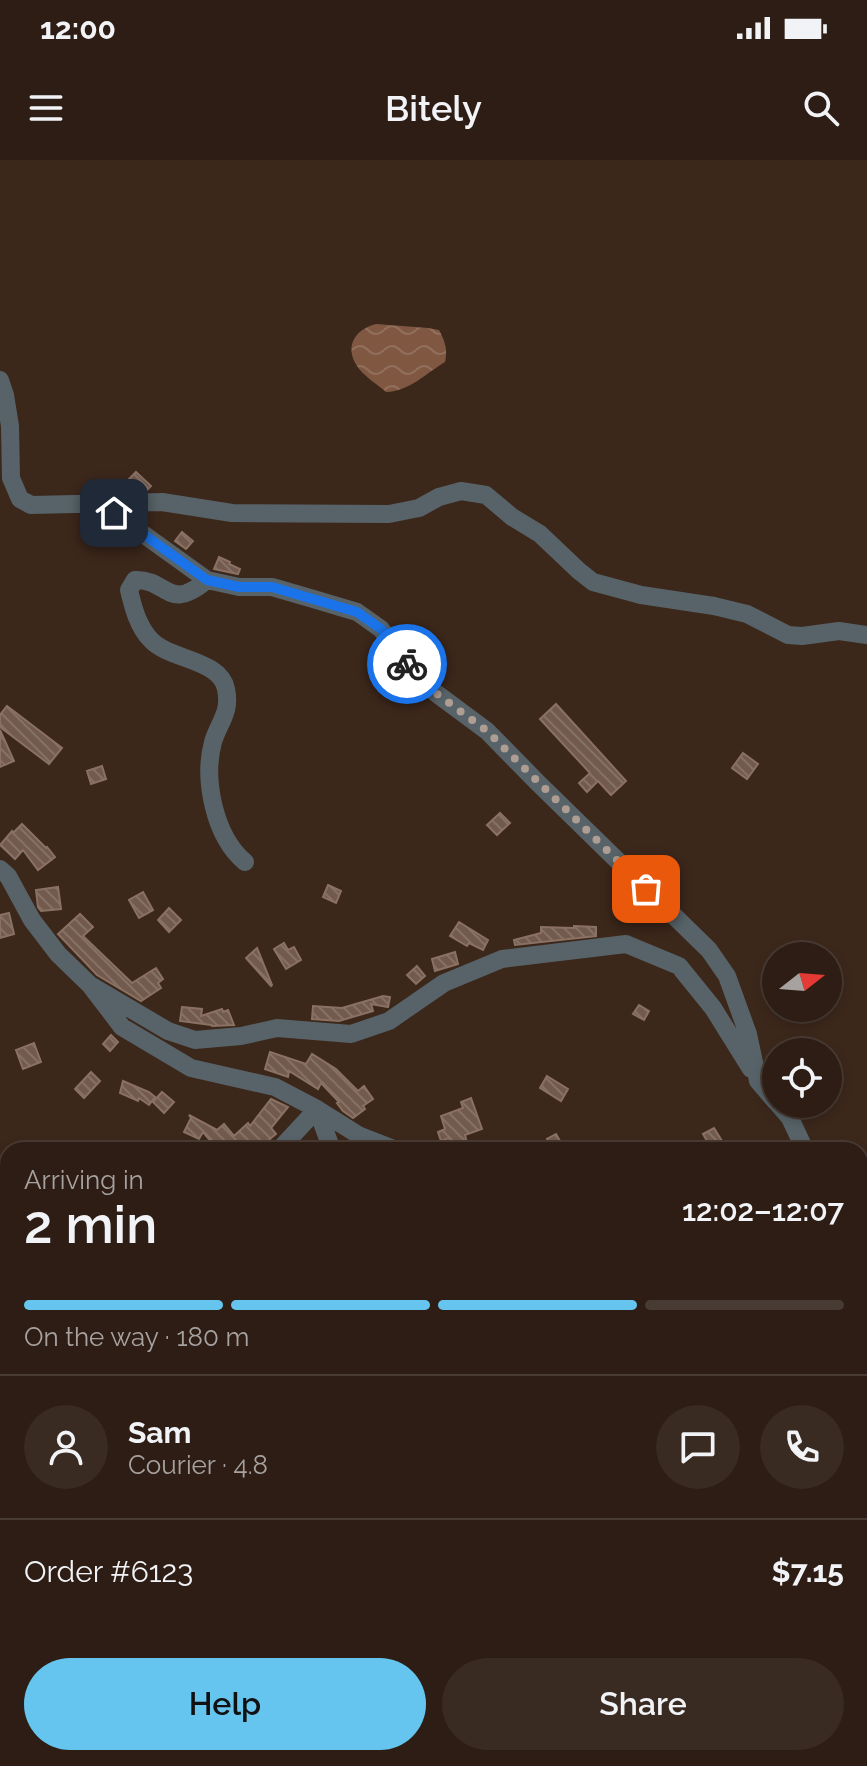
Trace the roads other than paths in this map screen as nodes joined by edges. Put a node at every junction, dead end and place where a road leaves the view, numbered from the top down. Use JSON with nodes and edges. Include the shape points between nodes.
{"nodes":[{"id":1,"x":0,"y":380,"type":"edge"},
{"id":2,"x":88,"y":504,"type":"junction"},
{"id":3,"x":207,"y":580,"type":"junction"},
{"id":4,"x":867,"y":635,"type":"edge"},
{"id":5,"x":245,"y":862,"type":"dead end"},
{"id":6,"x":0,"y":869,"type":"edge"},
{"id":7,"x":90,"y":985,"type":"junction"},
{"id":8,"x":758,"y":1081,"type":"junction"},
{"id":9,"x":762,"y":1086,"type":"edge"},
{"id":10,"x":317,"y":1109,"type":"junction"},
{"id":11,"x":790,"y":1118,"type":"edge"},
{"id":12,"x":286,"y":1142,"type":"edge"},
{"id":13,"x":329,"y":1142,"type":"edge"},
{"id":14,"x":375,"y":1142,"type":"edge"},
{"id":15,"x":801,"y":1142,"type":"edge"}],
"edges":[{"from":1,"to":2,"type":"street","via":[[10,426],[11,478],[20,499],[31,505]]},
{"from":2,"to":3,"type":"street","via":[[114,513]]},
{"from":2,"to":4,"type":"street","via":[[162,502],[232,513],[389,514],[461,491],[486,495],[593,582],[747,614],[788,635]]},
{"from":3,"to":5,"type":"street","via":[[184,595],[143,580],[135,580],[129,590],[134,613],[152,642],[223,678],[226,716],[214,740],[209,787],[220,828]]},
{"from":3,"to":8,"type":"street","via":[[272,587],[357,612],[381,629],[425,685],[487,731],[709,950],[727,976]]},
{"from":6,"to":7,"type":"street","via":[[49,943]]},
{"from":7,"to":8,"type":"street","via":[[168,1031],[195,1040],[277,1028],[351,1034],[389,1021],[444,983],[502,959],[626,944],[679,966],[713,1008]]},
{"from":7,"to":10,"type":"street","via":[[122,1027],[191,1068],[275,1087]]},
{"from":8,"to":9,"type":"street"},
{"from":10,"to":12,"type":"street"},
{"from":10,"to":13,"type":"street"},
{"from":10,"to":14,"type":"street"},
{"from":11,"to":15,"type":"street"}]}
